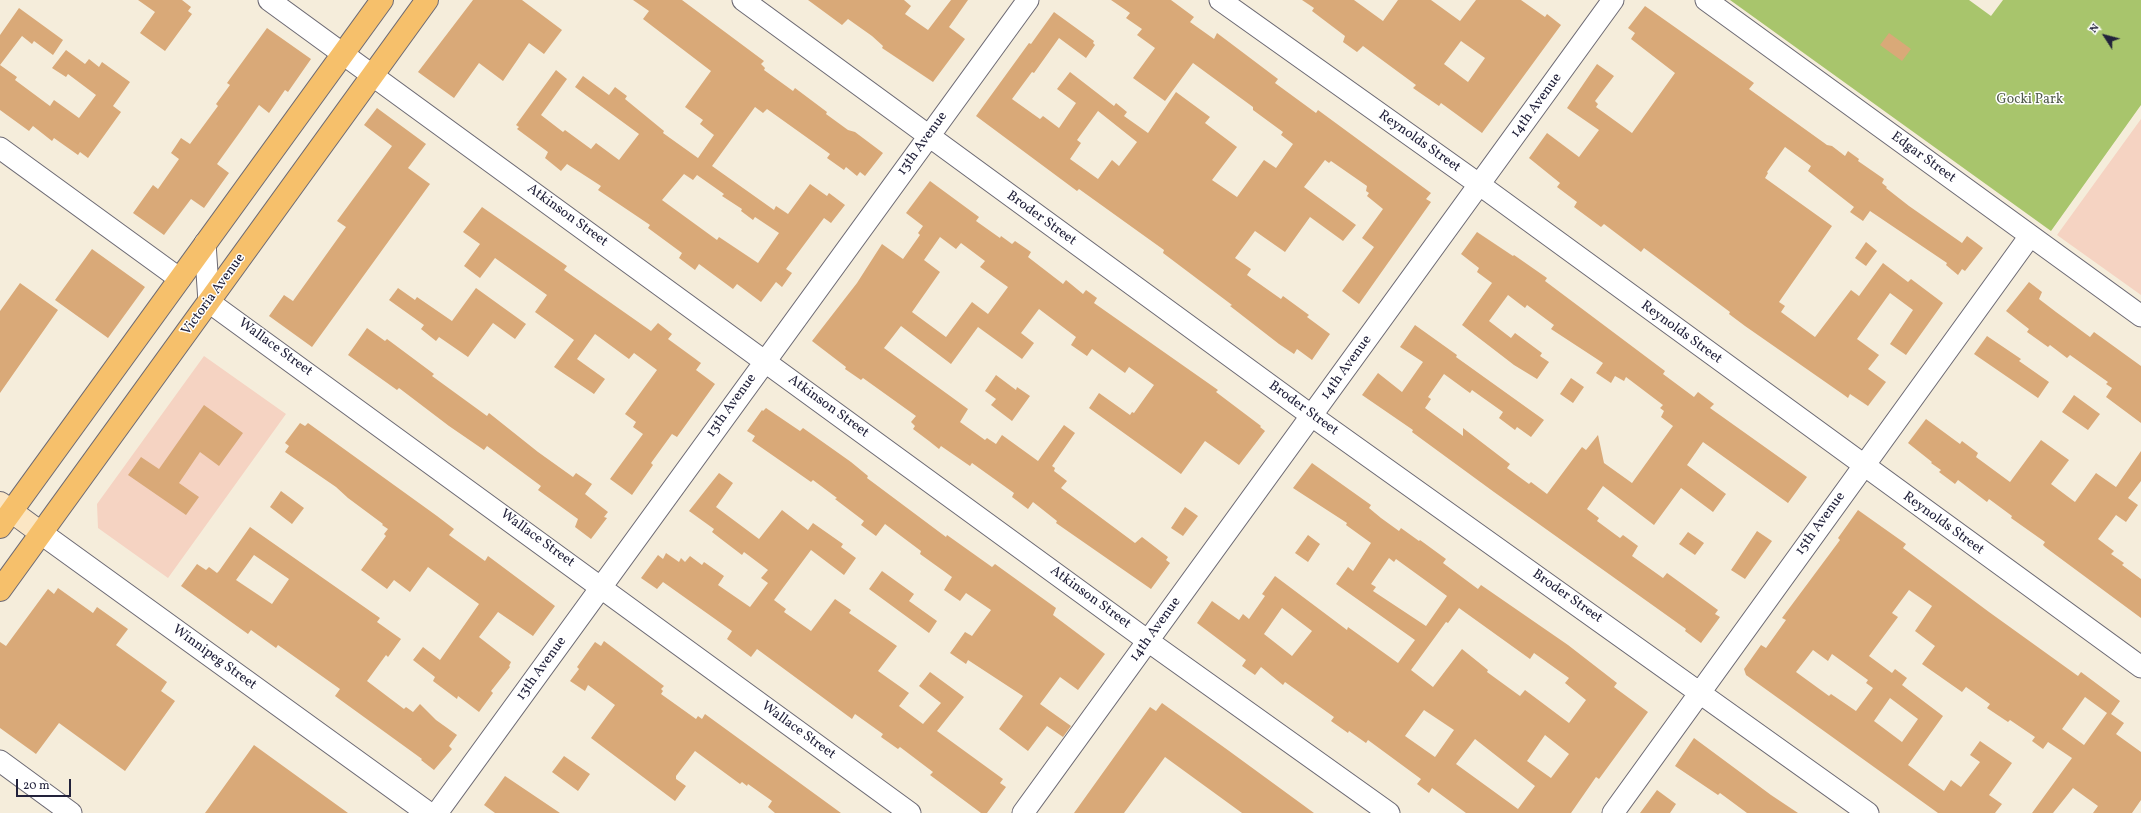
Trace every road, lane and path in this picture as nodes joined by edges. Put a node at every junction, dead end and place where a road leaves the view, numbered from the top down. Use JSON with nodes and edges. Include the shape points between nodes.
{"nodes":[{"id":1,"x":269,"y":0,"type":"edge"},
{"id":2,"x":382,"y":0,"type":"edge"},
{"id":3,"x":427,"y":0,"type":"edge"},
{"id":4,"x":743,"y":0,"type":"edge"},
{"id":5,"x":1028,"y":0,"type":"edge"},
{"id":6,"x":1220,"y":0,"type":"edge"},
{"id":7,"x":1613,"y":0,"type":"edge"},
{"id":8,"x":1706,"y":0,"type":"edge"},
{"id":9,"x":343,"y":54,"type":"junction"},
{"id":10,"x":372,"y":76,"type":"junction"},
{"id":11,"x":929,"y":136,"type":"junction"},
{"id":12,"x":0,"y":148,"type":"edge"},
{"id":13,"x":1480,"y":185,"type":"junction"},
{"id":14,"x":2030,"y":236,"type":"junction"},
{"id":15,"x":205,"y":243,"type":"junction"},
{"id":16,"x":180,"y":278,"type":"junction"},
{"id":17,"x":209,"y":302,"type":"junction"},
{"id":18,"x":2141,"y":316,"type":"edge"},
{"id":19,"x":765,"y":361,"type":"junction"},
{"id":20,"x":1312,"y":416,"type":"junction"},
{"id":21,"x":1863,"y":466,"type":"junction"},
{"id":22,"x":4,"y":514,"type":"edge"},
{"id":23,"x":41,"y":534,"type":"junction"},
{"id":24,"x":602,"y":586,"type":"junction"},
{"id":25,"x":0,"y":590,"type":"edge"},
{"id":26,"x":1148,"y":640,"type":"junction"},
{"id":27,"x":2141,"y":667,"type":"edge"},
{"id":28,"x":1700,"y":692,"type":"junction"},
{"id":29,"x":0,"y":761,"type":"edge"},
{"id":30,"x":71,"y":813,"type":"edge"},
{"id":31,"x":428,"y":813,"type":"edge"},
{"id":32,"x":437,"y":813,"type":"edge"},
{"id":33,"x":910,"y":813,"type":"edge"},
{"id":34,"x":1023,"y":813,"type":"edge"},
{"id":35,"x":1389,"y":813,"type":"edge"},
{"id":36,"x":1612,"y":813,"type":"edge"},
{"id":37,"x":1868,"y":813,"type":"edge"}],
"edges":[{"from":1,"to":9,"type":"street","name":"Atkinson Street"},
{"from":2,"to":9,"type":"main road"},
{"from":3,"to":10,"type":"main road","name":"Victoria Avenue"},
{"from":4,"to":11,"type":"street","name":"Broder Street"},
{"from":5,"to":11,"type":"street","name":"13th Avenue"},
{"from":6,"to":13,"type":"street","name":"Reynolds Street"},
{"from":7,"to":13,"type":"street","name":"14th Avenue"},
{"from":8,"to":14,"type":"street","name":"Edgar Street"},
{"from":9,"to":10,"type":"street","name":"Atkinson Street"},
{"from":9,"to":15,"type":"main road"},
{"from":10,"to":17,"type":"main road","name":"Victoria Avenue"},
{"from":10,"to":19,"type":"street","name":"Atkinson Street"},
{"from":11,"to":19,"type":"street","name":"13th Avenue"},
{"from":11,"to":20,"type":"street","name":"Broder Street"},
{"from":12,"to":16,"type":"street"},
{"from":13,"to":20,"type":"street","name":"14th Avenue"},
{"from":13,"to":21,"type":"street","name":"Reynolds Street"},
{"from":14,"to":18,"type":"street","name":"Edgar Street"},
{"from":14,"to":21,"type":"street","name":"15th Avenue"},
{"from":15,"to":16,"type":"main road"},
{"from":15,"to":17,"type":"street"},
{"from":16,"to":22,"type":"main road"},
{"from":17,"to":23,"type":"main road","name":"Victoria Avenue"},
{"from":17,"to":24,"type":"street","name":"Wallace Street"},
{"from":19,"to":24,"type":"street","name":"13th Avenue"},
{"from":19,"to":26,"type":"street","name":"Atkinson Street"},
{"from":20,"to":26,"type":"street","name":"14th Avenue"},
{"from":20,"to":28,"type":"street","name":"Broder Street"},
{"from":21,"to":27,"type":"street","name":"Reynolds Street"},
{"from":21,"to":28,"type":"street","name":"15th Avenue"},
{"from":22,"to":23,"type":"main road","name":"Winnipeg Street"},
{"from":23,"to":25,"type":"main road","name":"Victoria Avenue"},
{"from":23,"to":31,"type":"street","name":"Winnipeg Street"},
{"from":24,"to":32,"type":"street","name":"13th Avenue"},
{"from":24,"to":33,"type":"street","name":"Wallace Street"},
{"from":26,"to":34,"type":"street","name":"14th Avenue"},
{"from":26,"to":35,"type":"street","name":"Atkinson Street"},
{"from":28,"to":36,"type":"street","name":"15th Avenue"},
{"from":28,"to":37,"type":"street","name":"Broder Street"},
{"from":29,"to":30,"type":"street"}]}
